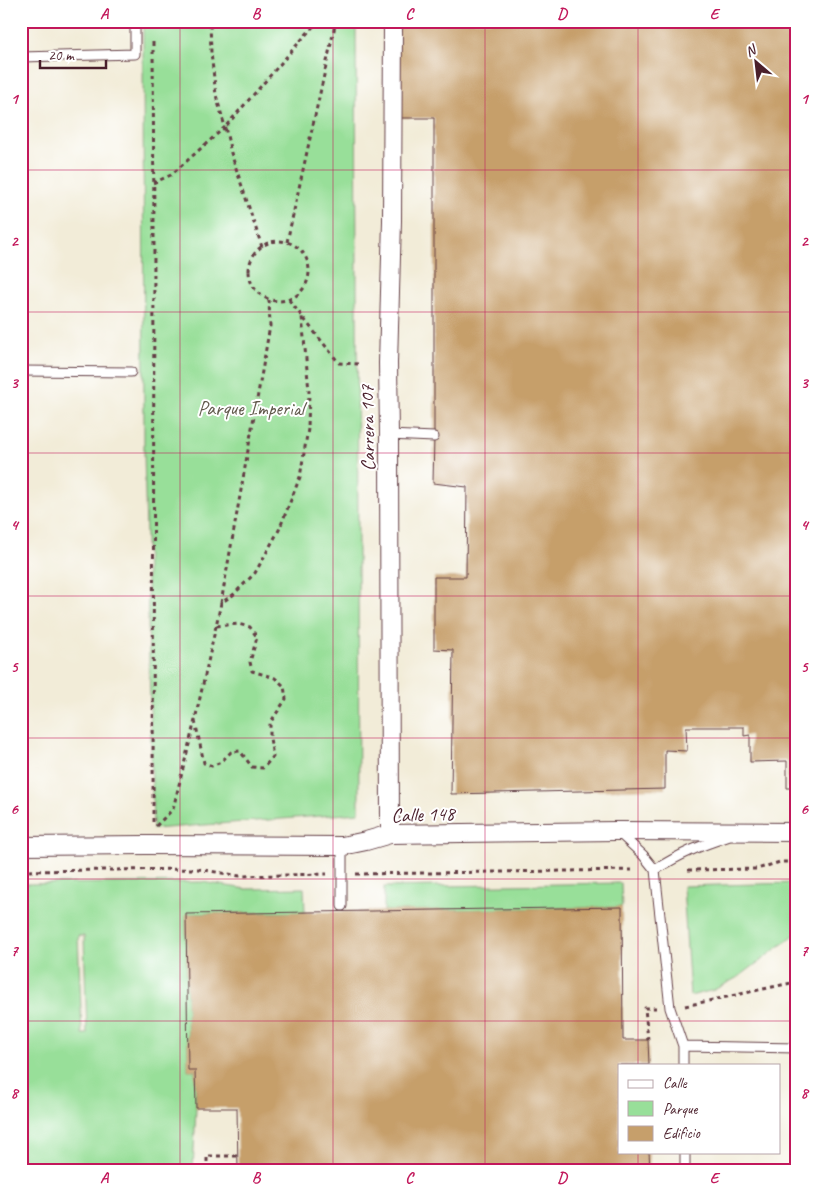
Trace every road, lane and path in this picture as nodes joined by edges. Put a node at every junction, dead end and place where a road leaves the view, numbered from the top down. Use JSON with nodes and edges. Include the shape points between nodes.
{"nodes":[{"id":1,"x":135,"y":21,"type":"edge"},
{"id":2,"x":210,"y":21,"type":"edge"},
{"id":3,"x":318,"y":21,"type":"edge"},
{"id":4,"x":336,"y":21,"type":"edge"},
{"id":5,"x":393,"y":21,"type":"edge"},
{"id":6,"x":153,"y":40,"type":"dead end"},
{"id":7,"x":21,"y":57,"type":"edge"},
{"id":8,"x":225,"y":127,"type":"junction"},
{"id":9,"x":154,"y":183,"type":"junction"},
{"id":10,"x":288,"y":242,"type":"junction"},
{"id":11,"x":262,"y":247,"type":"junction"},
{"id":12,"x":269,"y":300,"type":"junction"},
{"id":13,"x":289,"y":300,"type":"junction"},
{"id":14,"x":302,"y":317,"type":"junction"},
{"id":15,"x":358,"y":364,"type":"dead end"},
{"id":16,"x":21,"y":371,"type":"edge"},
{"id":17,"x":131,"y":372,"type":"dead end"},
{"id":18,"x":389,"y":435,"type":"junction"},
{"id":19,"x":434,"y":437,"type":"dead end"},
{"id":20,"x":220,"y":603,"type":"junction"},
{"id":21,"x":216,"y":626,"type":"junction"},
{"id":22,"x":195,"y":720,"type":"junction"},
{"id":23,"x":618,"y":831,"type":"junction"},
{"id":24,"x":797,"y":832,"type":"edge"},
{"id":25,"x":742,"y":833,"type":"junction"},
{"id":26,"x":390,"y":834,"type":"junction"},
{"id":27,"x":21,"y":846,"type":"edge"},
{"id":28,"x":342,"y":846,"type":"junction"},
{"id":29,"x":797,"y":862,"type":"edge"},
{"id":30,"x":655,"y":870,"type":"junction"},
{"id":31,"x":21,"y":871,"type":"edge"},
{"id":32,"x":343,"y":874,"type":"junction"},
{"id":33,"x":342,"y":906,"type":"dead end"},
{"id":34,"x":797,"y":983,"type":"edge"},
{"id":35,"x":670,"y":1008,"type":"junction"},
{"id":36,"x":648,"y":1040,"type":"dead end"},
{"id":37,"x":683,"y":1046,"type":"junction"},
{"id":38,"x":797,"y":1048,"type":"edge"},
{"id":39,"x":684,"y":1064,"type":"edge"},
{"id":40,"x":685,"y":1154,"type":"edge"},
{"id":41,"x":238,"y":1156,"type":"dead end"},
{"id":42,"x":207,"y":1170,"type":"edge"},
{"id":43,"x":685,"y":1170,"type":"edge"}],
"edges":[{"from":1,"to":7,"type":"lane","via":[[135,54]]},
{"from":2,"to":8,"type":"path","via":[[216,95]]},
{"from":3,"to":8,"type":"path"},
{"from":4,"to":10,"type":"path"},
{"from":5,"to":18,"type":"street","name":"Carrera 107"},
{"from":6,"to":9,"type":"path"},
{"from":8,"to":9,"type":"path","via":[[171,175]]},
{"from":8,"to":11,"type":"path"},
{"from":9,"to":22,"type":"path","via":[[153,829],[173,809]]},
{"from":10,"to":11,"type":"path","via":[[278,241]]},
{"from":10,"to":13,"type":"path","via":[[303,253],[309,270],[304,289]]},
{"from":11,"to":12,"type":"path","via":[[254,254],[248,273],[255,291]]},
{"from":12,"to":13,"type":"path"},
{"from":12,"to":20,"type":"path","via":[[270,326]]},
{"from":13,"to":14,"type":"path"},
{"from":14,"to":15,"type":"path","via":[[340,363]]},
{"from":14,"to":20,"type":"path","via":[[309,391],[308,429],[300,477],[279,530],[254,573],[233,595]]},
{"from":16,"to":17,"type":"lane"},
{"from":18,"to":19,"type":"lane"},
{"from":18,"to":26,"type":"street","name":"Carrera 107"},
{"from":20,"to":21,"type":"path"},
{"from":21,"to":22,"type":"path"},
{"from":21,"to":22,"type":"path","via":[[238,624],[250,627],[257,636],[250,662],[252,671],[275,678],[284,686],[286,699],[270,723],[273,756],[263,768],[252,767],[240,751],[231,752],[212,766],[204,764]]},
{"from":23,"to":25,"type":"street","name":"Calle 148"},
{"from":23,"to":26,"type":"street","name":"Calle 148"},
{"from":23,"to":30,"type":"lane"},
{"from":24,"to":25,"type":"street","name":"Calle 148"},
{"from":25,"to":30,"type":"lane","via":[[703,844]]},
{"from":26,"to":28,"type":"street","name":"Calle 148"},
{"from":27,"to":28,"type":"street","name":"Calle 148"},
{"from":28,"to":32,"type":"lane"},
{"from":29,"to":30,"type":"path","via":[[780,862],[757,869]]},
{"from":30,"to":32,"type":"path"},
{"from":30,"to":35,"type":"lane"},
{"from":31,"to":32,"type":"path","via":[[198,868],[240,876]]},
{"from":32,"to":33,"type":"lane"},
{"from":34,"to":35,"type":"path"},
{"from":35,"to":36,"type":"path","via":[[645,1008]]},
{"from":35,"to":37,"type":"lane"},
{"from":37,"to":38,"type":"lane"},
{"from":37,"to":39,"type":"lane"},
{"from":40,"to":43,"type":"lane"},
{"from":41,"to":42,"type":"path","via":[[207,1156]]}]}
